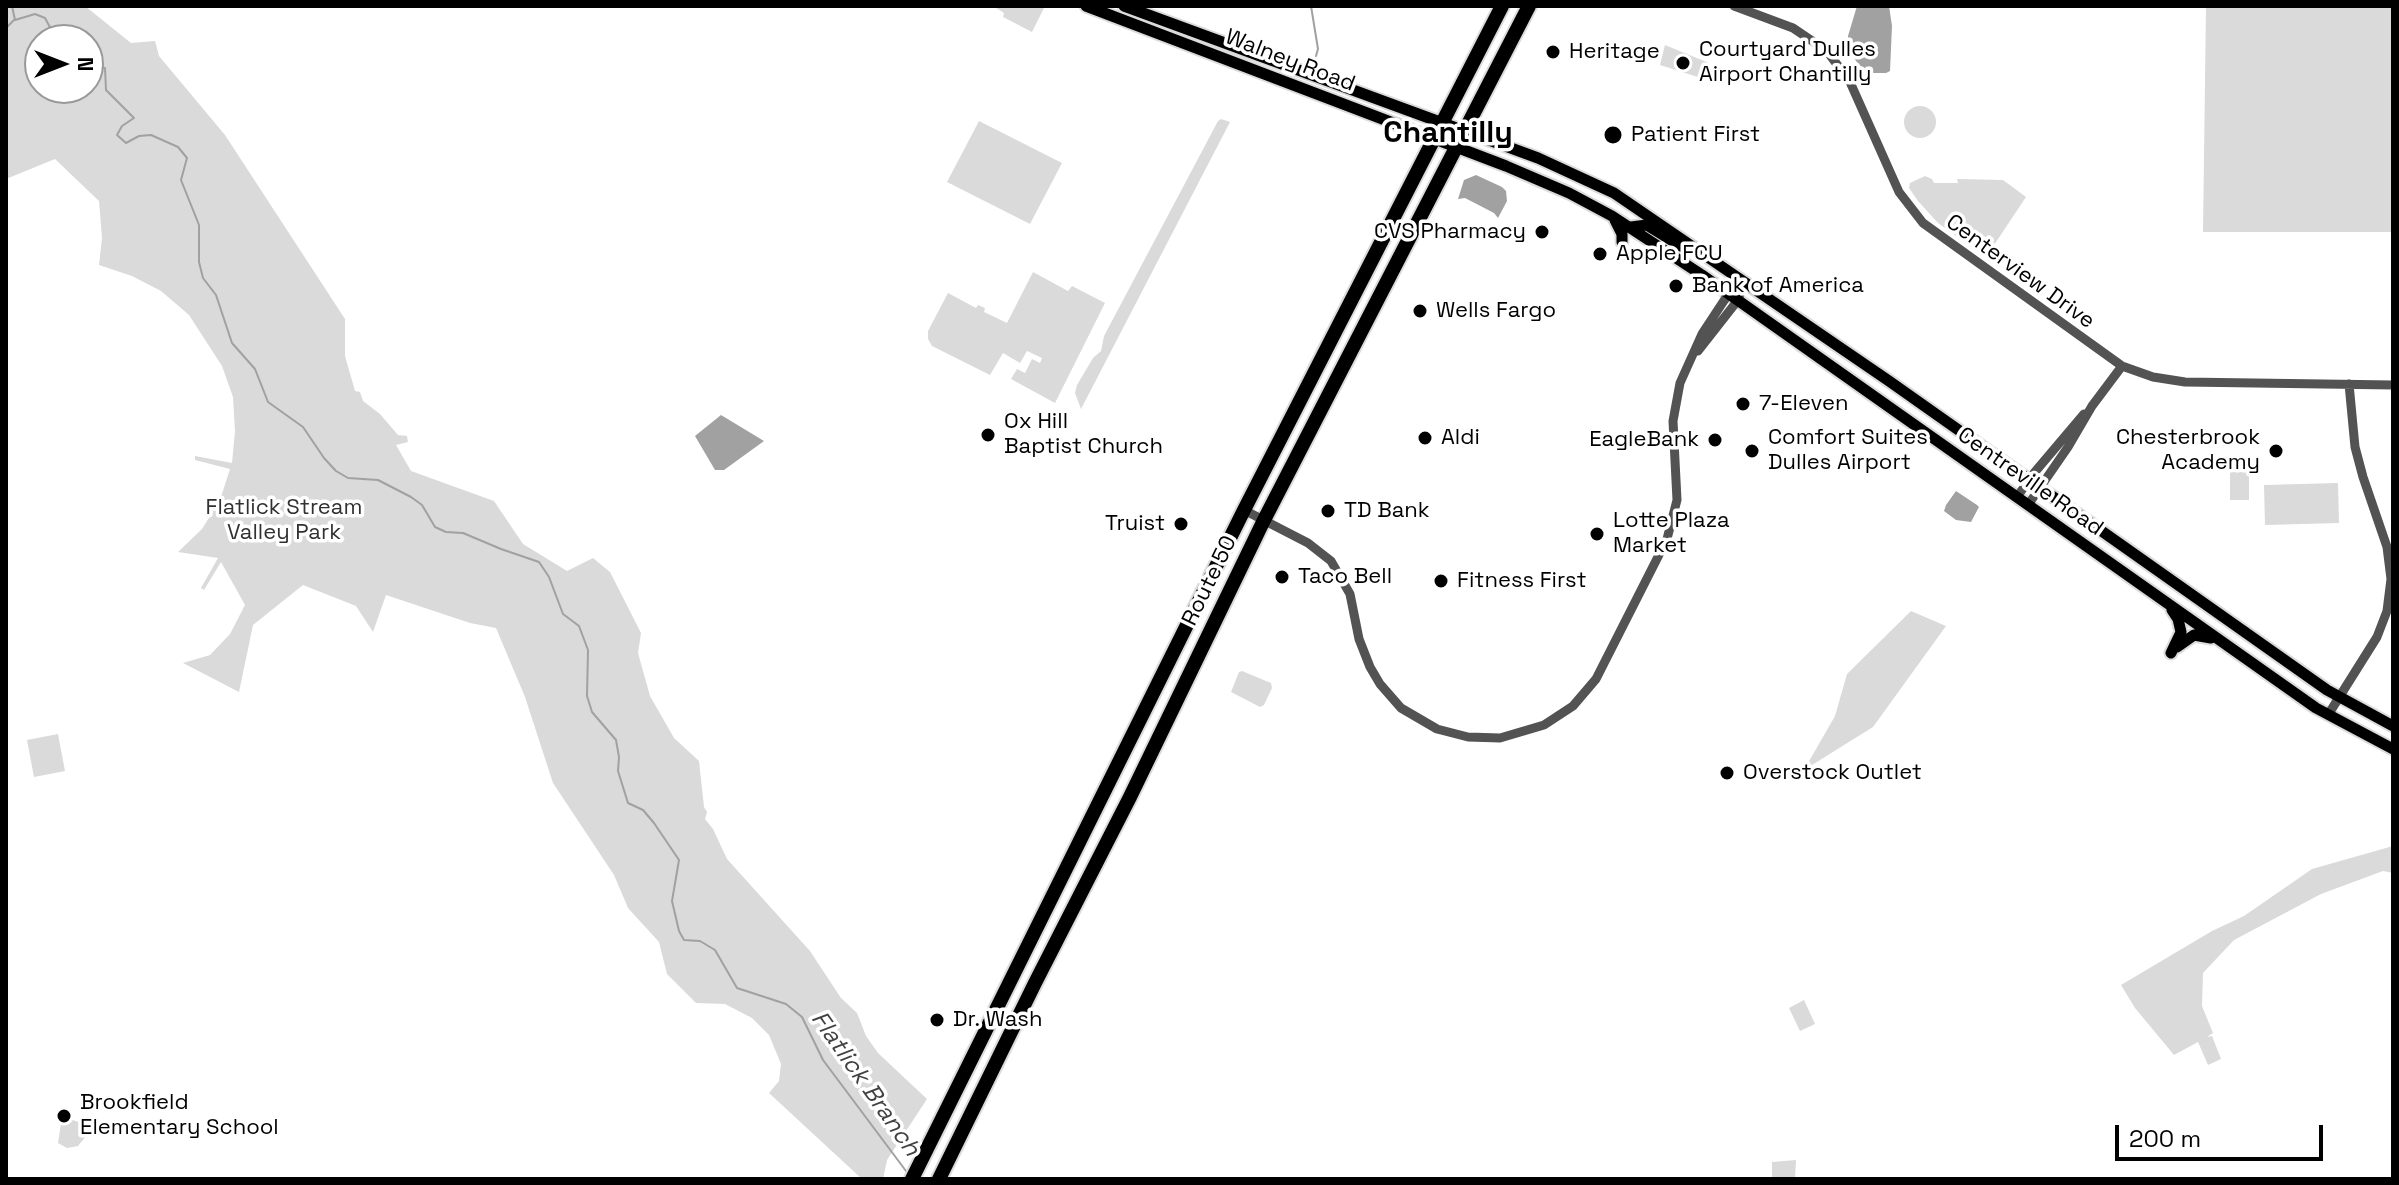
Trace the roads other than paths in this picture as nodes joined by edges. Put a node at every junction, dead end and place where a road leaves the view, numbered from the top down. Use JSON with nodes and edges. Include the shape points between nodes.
{"nodes":[{"id":1,"x":1124,"y":6,"type":"edge"},
{"id":2,"x":1502,"y":6,"type":"edge"},
{"id":3,"x":1529,"y":6,"type":"edge"},
{"id":4,"x":1734,"y":6,"type":"edge"},
{"id":5,"x":1094,"y":7,"type":"edge"},
{"id":6,"x":1138,"y":9,"type":"edge"},
{"id":7,"x":1441,"y":122,"type":"junction"},
{"id":8,"x":1464,"y":131,"type":"junction"},
{"id":9,"x":1434,"y":138,"type":"junction"},
{"id":10,"x":1456,"y":147,"type":"junction"},
{"id":11,"x":1612,"y":216,"type":"junction"},
{"id":12,"x":1631,"y":227,"type":"junction"},
{"id":13,"x":1622,"y":242,"type":"dead end"},
{"id":14,"x":1699,"y":250,"type":"junction"},
{"id":15,"x":1744,"y":281,"type":"junction"},
{"id":16,"x":1733,"y":297,"type":"junction"},
{"id":17,"x":2122,"y":366,"type":"junction"},
{"id":18,"x":2349,"y":384,"type":"junction"},
{"id":19,"x":2393,"y":385,"type":"edge"},
{"id":20,"x":2092,"y":406,"type":"junction"},
{"id":21,"x":2029,"y":480,"type":"junction"},
{"id":22,"x":2040,"y":488,"type":"junction"},
{"id":23,"x":2022,"y":501,"type":"junction"},
{"id":24,"x":1244,"y":510,"type":"junction"},
{"id":25,"x":1264,"y":520,"type":"junction"},
{"id":26,"x":2164,"y":600,"type":"junction"},
{"id":27,"x":2220,"y":641,"type":"junction"},
{"id":28,"x":2340,"y":698,"type":"junction"},
{"id":29,"x":2328,"y":715,"type":"junction"},
{"id":30,"x":2393,"y":726,"type":"edge"},
{"id":31,"x":2393,"y":749,"type":"edge"},
{"id":32,"x":912,"y":1179,"type":"edge"},
{"id":33,"x":939,"y":1179,"type":"edge"}],
"edges":[{"from":1,"to":6,"type":"main road","name":"Walney Road"},
{"from":2,"to":7,"type":"highway","name":"Route 50"},
{"from":3,"to":8,"type":"highway","name":"Route 50"},
{"from":4,"to":17,"type":"street","name":"Centerview Drive","via":[[1793,28],[1827,51],[1850,82],[1893,179],[1916,216]]},
{"from":5,"to":9,"type":"main road","name":"Walney Road"},
{"from":6,"to":7,"type":"main road","name":"Walney Road"},
{"from":7,"to":8,"type":"main road","name":"Centreville Road"},
{"from":7,"to":9,"type":"highway","name":"Route 50"},
{"from":8,"to":10,"type":"highway","name":"Route 50"},
{"from":8,"to":14,"type":"main road","name":"Centreville Road","via":[[1594,182]]},
{"from":9,"to":10,"type":"main road","name":"Centreville Road"},
{"from":9,"to":24,"type":"highway","name":"Route 50"},
{"from":10,"to":11,"type":"main road","name":"Centreville Road","via":[[1536,178]]},
{"from":10,"to":25,"type":"highway","name":"Route 50"},
{"from":11,"to":12,"type":"main road","name":"Centreville Road"},
{"from":11,"to":13,"type":"main road"},
{"from":12,"to":14,"type":"main road","via":[[1647,225],[1681,246]]},
{"from":12,"to":16,"type":"main road","name":"Centreville Road"},
{"from":14,"to":15,"type":"main road","name":"Centreville Road"},
{"from":15,"to":16,"type":"street"},
{"from":15,"to":21,"type":"main road","name":"Centreville Road"},
{"from":16,"to":23,"type":"main road","name":"Centreville Road"},
{"from":16,"to":25,"type":"street","via":[[1702,334],[1674,405],[1677,500],[1667,539],[1589,689],[1564,713],[1533,730],[1500,738],[1468,737],[1437,729],[1401,708],[1370,667],[1350,594],[1331,561]]},
{"from":17,"to":18,"type":"street","name":"Centerview Drive","via":[[2185,382]]},
{"from":17,"to":20,"type":"street"},
{"from":18,"to":19,"type":"street","name":"Centerview Drive"},
{"from":18,"to":28,"type":"street","via":[[2355,447],[2387,547],[2391,579],[2377,637]]},
{"from":20,"to":21,"type":"street"},
{"from":20,"to":22,"type":"street"},
{"from":21,"to":22,"type":"main road","name":"Centreville Road"},
{"from":21,"to":23,"type":"street"},
{"from":22,"to":23,"type":"street"},
{"from":22,"to":28,"type":"main road","name":"Centreville Road"},
{"from":23,"to":26,"type":"main road","name":"Centreville Road"},
{"from":24,"to":25,"type":"street"},
{"from":24,"to":32,"type":"highway","name":"Route 50"},
{"from":25,"to":33,"type":"highway","name":"Route 50"},
{"from":26,"to":27,"type":"main road","name":"Centreville Road"},
{"from":26,"to":27,"type":"main road","via":[[2181,626],[2171,653],[2194,635]]},
{"from":27,"to":29,"type":"main road","name":"Centreville Road"},
{"from":28,"to":29,"type":"street"},
{"from":28,"to":30,"type":"main road","name":"Centreville Road"},
{"from":29,"to":31,"type":"main road","name":"Centreville Road"}]}
